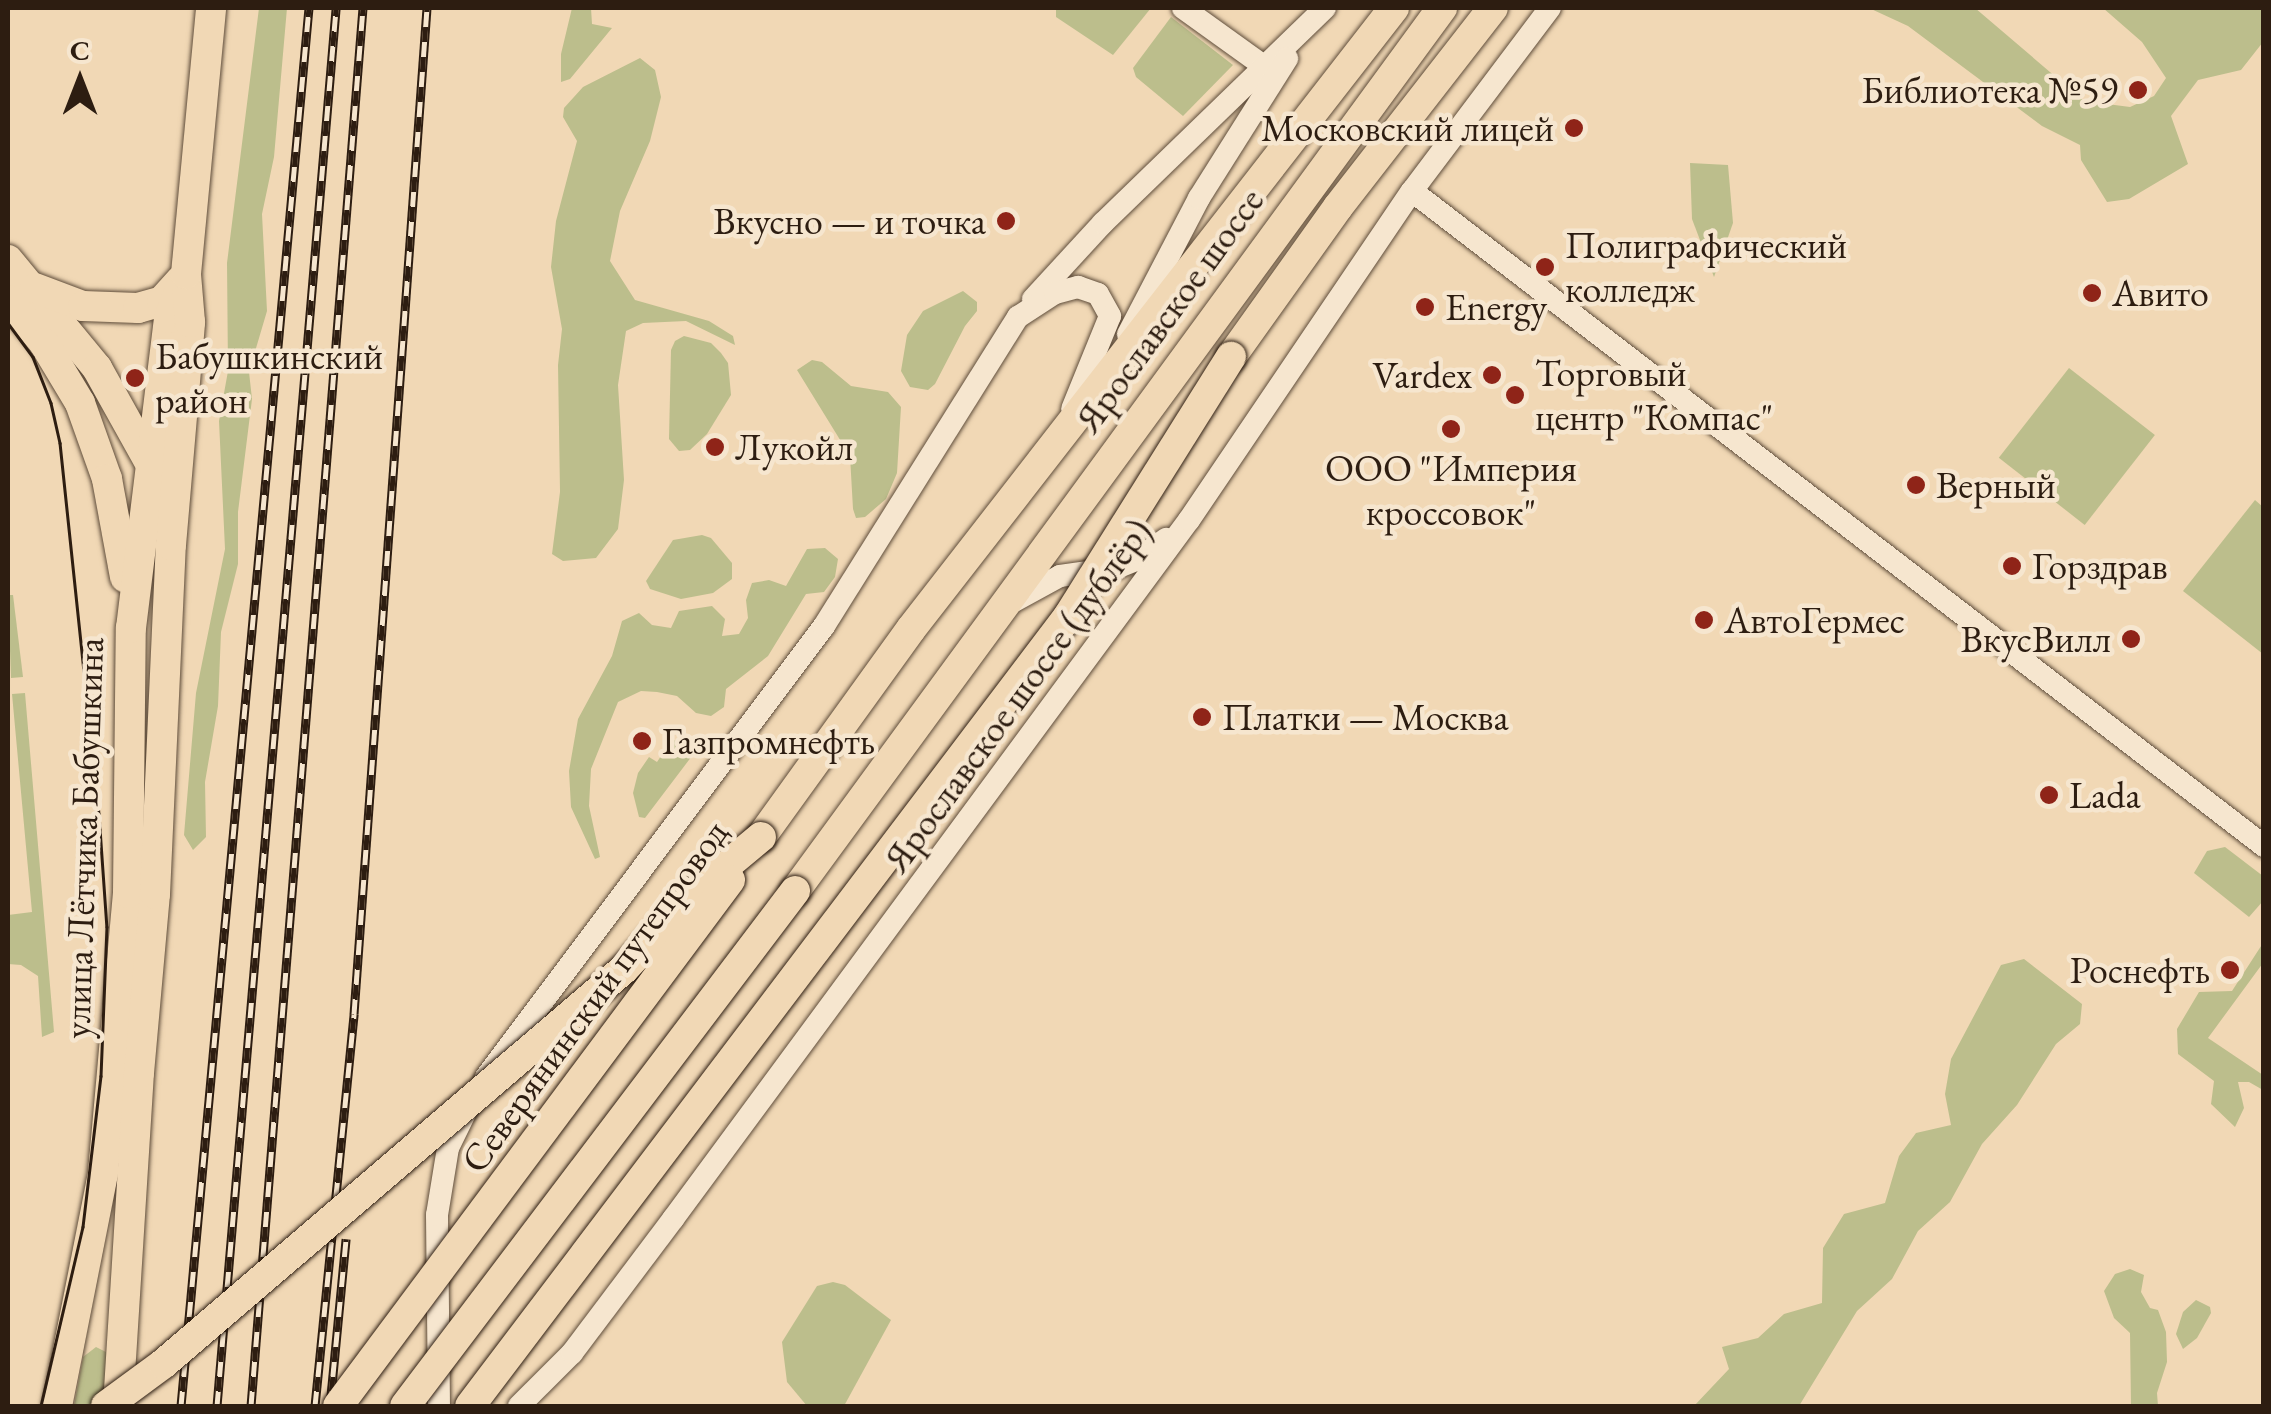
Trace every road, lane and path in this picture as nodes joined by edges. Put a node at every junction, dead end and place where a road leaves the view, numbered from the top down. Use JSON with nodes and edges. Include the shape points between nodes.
{"nodes":[{"id":1,"x":211,"y":8,"type":"edge"},
{"id":2,"x":1182,"y":8,"type":"edge"},
{"id":3,"x":1325,"y":8,"type":"edge"},
{"id":4,"x":1394,"y":8,"type":"edge"},
{"id":5,"x":1442,"y":8,"type":"edge"},
{"id":6,"x":1550,"y":8,"type":"edge"},
{"id":7,"x":1493,"y":11,"type":"edge"},
{"id":8,"x":1305,"y":31,"type":"junction"},
{"id":9,"x":1265,"y":67,"type":"junction"},
{"id":10,"x":1412,"y":191,"type":"junction"},
{"id":11,"x":8,"y":260,"type":"edge"},
{"id":12,"x":186,"y":274,"type":"junction"},
{"id":13,"x":19,"y":293,"type":"edge"},
{"id":14,"x":1018,"y":316,"type":"junction"},
{"id":15,"x":1097,"y":394,"type":"junction"},
{"id":16,"x":1059,"y":440,"type":"junction"},
{"id":17,"x":150,"y":459,"type":"junction"},
{"id":18,"x":1189,"y":520,"type":"junction"},
{"id":19,"x":171,"y":545,"type":"junction"},
{"id":20,"x":996,"y":616,"type":"junction"},
{"id":21,"x":131,"y":628,"type":"junction"},
{"id":22,"x":911,"y":629,"type":"joint"},
{"id":23,"x":760,"y":837,"type":"junction"},
{"id":24,"x":2264,"y":846,"type":"edge"},
{"id":25,"x":57,"y":1406,"type":"edge"},
{"id":26,"x":106,"y":1406,"type":"edge"},
{"id":27,"x":118,"y":1406,"type":"edge"},
{"id":28,"x":338,"y":1406,"type":"edge"},
{"id":29,"x":405,"y":1406,"type":"edge"},
{"id":30,"x":438,"y":1406,"type":"edge"},
{"id":31,"x":470,"y":1406,"type":"edge"},
{"id":32,"x":518,"y":1406,"type":"edge"}],
"edges":[{"from":1,"to":12,"type":"main road","name":"улица Лётчика Бабушкина"},
{"from":2,"to":9,"type":"street"},
{"from":3,"to":8,"type":"street"},
{"from":4,"to":15,"type":"main road","name":"Ярославское шоссе"},
{"from":5,"to":20,"type":"main road","name":"Ярославское шоссе"},
{"from":6,"to":10,"type":"street","name":"Ярославское шоссе (дублёр)"},
{"from":7,"to":31,"type":"main road","bridge":true,"via":[[1338,207],[1231,357],[1069,615]]},
{"from":8,"to":9,"type":"street"},
{"from":8,"to":15,"type":"street","via":[[1198,198]]},
{"from":9,"to":14,"type":"street"},
{"from":10,"to":18,"type":"street","name":"Ярославское шоссе (дублёр)"},
{"from":10,"to":24,"type":"street"},
{"from":11,"to":13,"type":"main road"},
{"from":12,"to":13,"type":"main road","via":[[162,301],[138,308]]},
{"from":12,"to":17,"type":"main road","name":"улица Лётчика Бабушкина","via":[[169,318]]},
{"from":12,"to":19,"type":"main road","name":"улица Лётчика Бабушкина","via":[[190,322]]},
{"from":13,"to":17,"type":"main road","via":[[113,392]]},
{"from":13,"to":21,"type":"main road","via":[[82,407],[114,512]]},
{"from":14,"to":16,"type":"street","via":[[1078,287],[1098,294],[1110,316]]},
{"from":14,"to":30,"type":"street","via":[[824,626],[467,1108],[448,1148],[437,1215]]},
{"from":15,"to":16,"type":"main road","name":"Ярославское шоссе"},
{"from":16,"to":22,"type":"main road","name":"Ярославское шоссе"},
{"from":17,"to":19,"type":"main road"},
{"from":17,"to":21,"type":"main road","name":"улица Лётчика Бабушкина"},
{"from":18,"to":20,"type":"street","via":[[1136,560],[1060,576]]},
{"from":18,"to":32,"type":"street","name":"Ярославское шоссе (дублёр)","via":[[673,1220],[572,1352]]},
{"from":19,"to":27,"type":"main road","name":"улица Лётчика Бабушкина","via":[[155,894]]},
{"from":20,"to":29,"type":"main road","name":"Ярославское шоссе","bridge":true},
{"from":21,"to":25,"type":"main road","name":"улица Лётчика Бабушкина","via":[[128,894],[106,1142]]},
{"from":22,"to":23,"type":"main road","name":"Северянинский путепровод"},
{"from":23,"to":26,"type":"main road","bridge":true,"via":[[701,887],[624,969],[178,1352]]},
{"from":23,"to":28,"type":"main road","name":"Северянинский путепровод","bridge":true}]}
